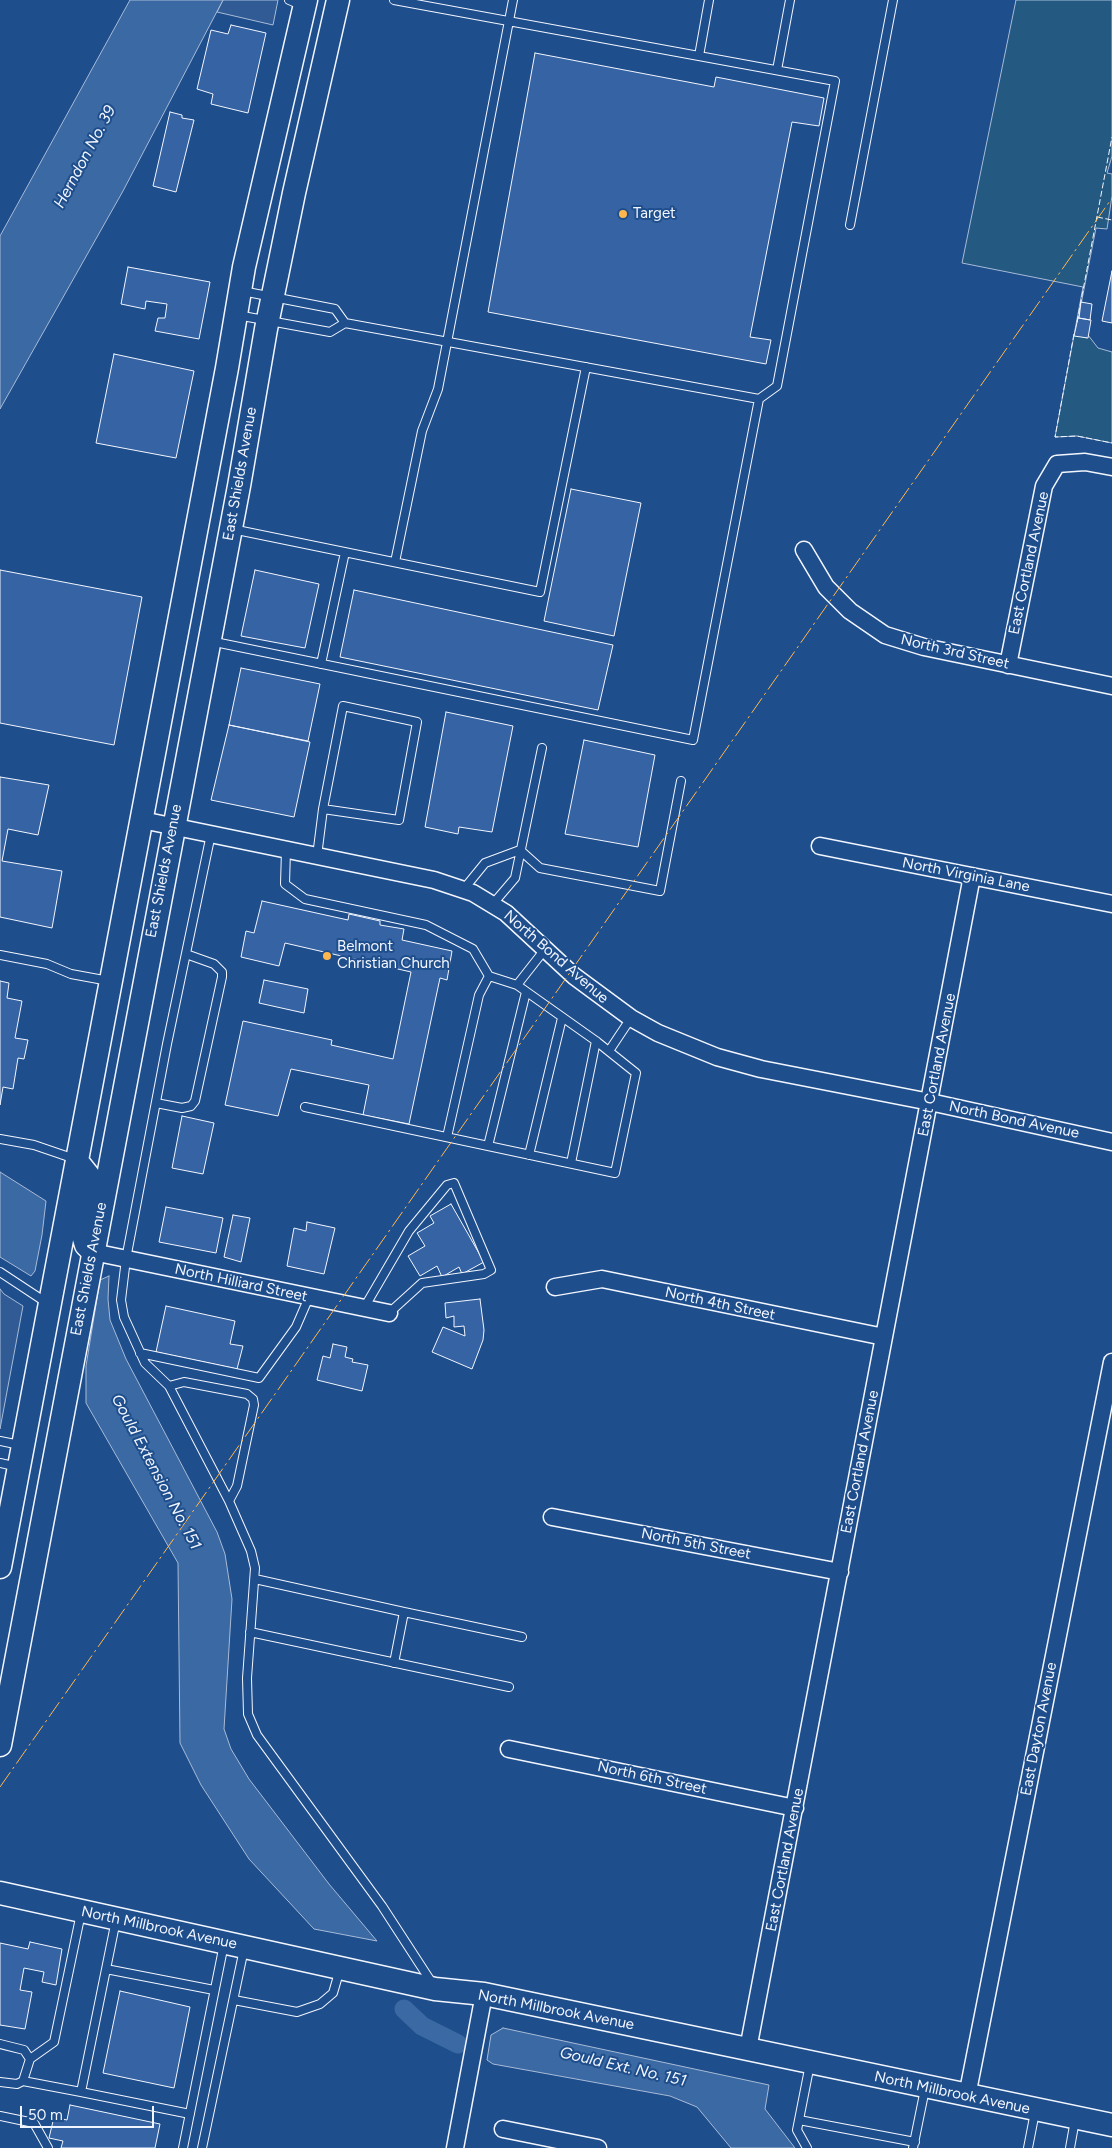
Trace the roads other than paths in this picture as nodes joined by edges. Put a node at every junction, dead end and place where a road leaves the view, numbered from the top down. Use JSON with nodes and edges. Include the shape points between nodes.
{"nodes":[{"id":1,"x":338,"y":0,"type":"edge"},
{"id":2,"x":394,"y":0,"type":"edge"},
{"id":3,"x":514,"y":0,"type":"edge"},
{"id":4,"x":709,"y":0,"type":"edge"},
{"id":5,"x":790,"y":0,"type":"edge"},
{"id":6,"x":893,"y":0,"type":"edge"},
{"id":7,"x":300,"y":2,"type":"edge"},
{"id":8,"x":509,"y":21,"type":"junction"},
{"id":9,"x":698,"y":56,"type":"junction"},
{"id":10,"x":777,"y":70,"type":"junction"},
{"id":11,"x":850,"y":224,"type":"dead end"},
{"id":12,"x":240,"y":291,"type":"junction"},
{"id":13,"x":272,"y":297,"type":"junction"},
{"id":14,"x":236,"y":315,"type":"junction"},
{"id":15,"x":268,"y":320,"type":"junction"},
{"id":16,"x":345,"y":323,"type":"junction"},
{"id":17,"x":447,"y":341,"type":"junction"},
{"id":18,"x":586,"y":367,"type":"junction"},
{"id":19,"x":759,"y":399,"type":"junction"},
{"id":20,"x":1112,"y":467,"type":"edge"},
{"id":21,"x":230,"y":529,"type":"junction"},
{"id":22,"x":804,"y":550,"type":"dead end"},
{"id":23,"x":345,"y":552,"type":"junction"},
{"id":24,"x":395,"y":562,"type":"junction"},
{"id":25,"x":208,"y":641,"type":"junction"},
{"id":26,"x":321,"y":664,"type":"junction"},
{"id":27,"x":1008,"y":664,"type":"junction"},
{"id":28,"x":1112,"y":686,"type":"edge"},
{"id":29,"x":542,"y":748,"type":"dead end"},
{"id":30,"x":681,"y":781,"type":"dead end"},
{"id":31,"x":323,"y":809,"type":"junction"},
{"id":32,"x":142,"y":820,"type":"junction"},
{"id":33,"x":172,"y":826,"type":"junction"},
{"id":34,"x":211,"y":834,"type":"junction"},
{"id":35,"x":820,"y":846,"type":"dead end"},
{"id":36,"x":286,"y":850,"type":"junction"},
{"id":37,"x":520,"y":850,"type":"junction"},
{"id":38,"x":317,"y":856,"type":"junction"},
{"id":39,"x":972,"y":876,"type":"junction"},
{"id":40,"x":463,"y":890,"type":"junction"},
{"id":41,"x":1112,"y":904,"type":"edge"},
{"id":42,"x":492,"y":905,"type":"junction"},
{"id":43,"x":546,"y":948,"type":"junction"},
{"id":44,"x":186,"y":954,"type":"junction"},
{"id":45,"x":0,"y":955,"type":"edge"},
{"id":46,"x":488,"y":976,"type":"junction"},
{"id":47,"x":111,"y":981,"type":"junction"},
{"id":48,"x":517,"y":985,"type":"junction"},
{"id":49,"x":526,"y":992,"type":"junction"},
{"id":50,"x":562,"y":1018,"type":"junction"},
{"id":51,"x":631,"y":1018,"type":"junction"},
{"id":52,"x":596,"y":1041,"type":"junction"},
{"id":53,"x":609,"y":1051,"type":"junction"},
{"id":54,"x":930,"y":1102,"type":"junction"},
{"id":55,"x":156,"y":1103,"type":"junction"},
{"id":56,"x":305,"y":1107,"type":"dead end"},
{"id":57,"x":447,"y":1137,"type":"junction"},
{"id":58,"x":0,"y":1139,"type":"edge"},
{"id":59,"x":1112,"y":1142,"type":"edge"},
{"id":60,"x":488,"y":1146,"type":"junction"},
{"id":61,"x":529,"y":1155,"type":"junction"},
{"id":62,"x":76,"y":1159,"type":"junction"},
{"id":63,"x":571,"y":1163,"type":"junction"},
{"id":64,"x":93,"y":1252,"type":"junction"},
{"id":65,"x":126,"y":1259,"type":"junction"},
{"id":66,"x":1,"y":1274,"type":"edge"},
{"id":67,"x":555,"y":1287,"type":"dead end"},
{"id":68,"x":309,"y":1297,"type":"junction"},
{"id":69,"x":48,"y":1304,"type":"junction"},
{"id":70,"x":364,"y":1308,"type":"junction"},
{"id":71,"x":389,"y":1313,"type":"joint"},
{"id":72,"x":884,"y":1337,"type":"junction"},
{"id":73,"x":140,"y":1353,"type":"junction"},
{"id":74,"x":1112,"y":1362,"type":"edge"},
{"id":75,"x":169,"y":1386,"type":"junction"},
{"id":76,"x":0,"y":1441,"type":"edge"},
{"id":77,"x":23,"y":1445,"type":"junction"},
{"id":78,"x":9,"y":1465,"type":"edge"},
{"id":79,"x":49,"y":1480,"type":"junction"},
{"id":80,"x":229,"y":1501,"type":"junction"},
{"id":81,"x":6,"y":1505,"type":"edge"},
{"id":82,"x":552,"y":1517,"type":"dead end"},
{"id":83,"x":0,"y":1567,"type":"edge"},
{"id":84,"x":840,"y":1572,"type":"junction"},
{"id":85,"x":255,"y":1579,"type":"junction"},
{"id":86,"x":404,"y":1612,"type":"junction"},
{"id":87,"x":250,"y":1632,"type":"junction"},
{"id":88,"x":522,"y":1637,"type":"dead end"},
{"id":89,"x":394,"y":1663,"type":"junction"},
{"id":90,"x":509,"y":1687,"type":"dead end"},
{"id":91,"x":0,"y":1745,"type":"edge"},
{"id":92,"x":509,"y":1749,"type":"dead end"},
{"id":93,"x":795,"y":1808,"type":"junction"},
{"id":94,"x":0,"y":1893,"type":"edge"},
{"id":95,"x":81,"y":1911,"type":"junction"},
{"id":96,"x":116,"y":1918,"type":"junction"},
{"id":97,"x":234,"y":1944,"type":"junction"},
{"id":98,"x":340,"y":1968,"type":"junction"},
{"id":99,"x":106,"y":1969,"type":"junction"},
{"id":100,"x":435,"y":1989,"type":"junction"},
{"id":101,"x":214,"y":1990,"type":"junction"},
{"id":102,"x":484,"y":1994,"type":"junction"},
{"id":103,"x":234,"y":2000,"type":"junction"},
{"id":104,"x":0,"y":2044,"type":"edge"},
{"id":105,"x":748,"y":2049,"type":"junction"},
{"id":106,"x":30,"y":2059,"type":"junction"},
{"id":107,"x":810,"y":2062,"type":"junction"},
{"id":108,"x":23,"y":2081,"type":"junction"},
{"id":109,"x":0,"y":2082,"type":"edge"},
{"id":110,"x":925,"y":2087,"type":"junction"},
{"id":111,"x":81,"y":2092,"type":"junction"},
{"id":112,"x":967,"y":2096,"type":"junction"},
{"id":113,"x":1036,"y":2110,"type":"junction"},
{"id":114,"x":190,"y":2114,"type":"junction"},
{"id":115,"x":0,"y":2116,"type":"edge"},
{"id":116,"x":1076,"y":2118,"type":"junction"},
{"id":117,"x":799,"y":2120,"type":"junction"},
{"id":118,"x":1112,"y":2126,"type":"edge"},
{"id":119,"x":503,"y":2129,"type":"dead end"},
{"id":120,"x":538,"y":2142,"type":"edge"},
{"id":121,"x":914,"y":2145,"type":"edge"},
{"id":122,"x":48,"y":2148,"type":"edge"},
{"id":123,"x":183,"y":2148,"type":"edge"},
{"id":124,"x":202,"y":2148,"type":"edge"},
{"id":125,"x":454,"y":2148,"type":"edge"},
{"id":126,"x":598,"y":2148,"type":"edge"},
{"id":127,"x":806,"y":2148,"type":"edge"},
{"id":128,"x":1028,"y":2148,"type":"edge"},
{"id":129,"x":1070,"y":2148,"type":"edge"}],
"edges":[{"from":1,"to":13,"type":"main road","name":"East Shields Avenue"},
{"from":2,"to":8,"type":"lane"},
{"from":3,"to":8,"type":"lane"},
{"from":4,"to":9,"type":"lane"},
{"from":5,"to":10,"type":"lane"},
{"from":6,"to":11,"type":"lane"},
{"from":7,"to":12,"type":"main road","name":"East Shields Avenue"},
{"from":8,"to":9,"type":"lane"},
{"from":8,"to":17,"type":"lane"},
{"from":9,"to":10,"type":"lane"},
{"from":10,"to":19,"type":"lane","via":[[835,81],[777,386]]},
{"from":12,"to":13,"type":"lane"},
{"from":12,"to":14,"type":"main road","name":"East Shields Avenue"},
{"from":13,"to":15,"type":"main road","name":"East Shields Avenue"},
{"from":13,"to":16,"type":"lane","via":[[335,308]]},
{"from":14,"to":15,"type":"lane"},
{"from":14,"to":32,"type":"main road","name":"East Shields Avenue"},
{"from":15,"to":16,"type":"lane","via":[[330,332]]},
{"from":15,"to":21,"type":"main road","name":"East Shields Avenue"},
{"from":16,"to":17,"type":"lane"},
{"from":17,"to":18,"type":"lane"},
{"from":17,"to":24,"type":"lane","via":[[438,389],[422,430]]},
{"from":18,"to":19,"type":"lane"},
{"from":18,"to":24,"type":"lane","via":[[540,592]]},
{"from":19,"to":26,"type":"lane","via":[[693,740]]},
{"from":20,"to":27,"type":"street","name":"East Cortland Avenue","via":[[1085,462],[1057,464],[1044,486]]},
{"from":21,"to":23,"type":"lane"},
{"from":21,"to":25,"type":"main road","name":"East Shields Avenue"},
{"from":22,"to":27,"type":"street","name":"North 3rd Street","via":[[826,588],[850,611],[885,635],[924,647]]},
{"from":23,"to":24,"type":"lane"},
{"from":23,"to":26,"type":"lane"},
{"from":25,"to":26,"type":"lane"},
{"from":25,"to":33,"type":"main road","name":"East Shields Avenue"},
{"from":27,"to":28,"type":"street","name":"North 3rd Street"},
{"from":29,"to":37,"type":"lane"},
{"from":30,"to":37,"type":"lane","via":[[660,891],[540,868]]},
{"from":31,"to":31,"type":"lane","via":[[343,706],[418,722],[399,820]]},
{"from":31,"to":38,"type":"lane"},
{"from":32,"to":33,"type":"street","name":"North Bond Avenue"},
{"from":32,"to":47,"type":"main road","name":"East Shields Avenue"},
{"from":33,"to":34,"type":"street","name":"North Bond Avenue"},
{"from":33,"to":64,"type":"main road","name":"East Shields Avenue"},
{"from":34,"to":36,"type":"street","name":"North Bond Avenue"},
{"from":34,"to":44,"type":"lane"},
{"from":35,"to":39,"type":"street","name":"North Virginia Lane"},
{"from":36,"to":38,"type":"street","name":"North Bond Avenue"},
{"from":36,"to":46,"type":"lane","via":[[286,884],[305,899],[426,926],[473,949]]},
{"from":37,"to":40,"type":"lane","via":[[485,863]]},
{"from":37,"to":42,"type":"lane","via":[[515,878]]},
{"from":38,"to":40,"type":"street","name":"North Bond Avenue","via":[[434,880]]},
{"from":39,"to":41,"type":"street","name":"North Virginia Lane"},
{"from":39,"to":54,"type":"street","name":"East Cortland Avenue"},
{"from":40,"to":42,"type":"street","name":"North Bond Avenue"},
{"from":42,"to":43,"type":"street","name":"North Bond Avenue"},
{"from":43,"to":48,"type":"lane"},
{"from":43,"to":51,"type":"street","name":"North Bond Avenue","via":[[574,976]]},
{"from":44,"to":55,"type":"lane"},
{"from":44,"to":55,"type":"lane","via":[[214,964],[222,977],[195,1102],[182,1108]]},
{"from":45,"to":47,"type":"lane"},
{"from":46,"to":48,"type":"lane"},
{"from":46,"to":57,"type":"lane","via":[[479,995]]},
{"from":47,"to":62,"type":"main road","name":"East Shields Avenue"},
{"from":48,"to":49,"type":"lane"},
{"from":49,"to":50,"type":"lane"},
{"from":49,"to":60,"type":"lane"},
{"from":50,"to":52,"type":"lane"},
{"from":50,"to":61,"type":"lane"},
{"from":51,"to":53,"type":"lane"},
{"from":51,"to":54,"type":"street","name":"North Bond Avenue","via":[[658,1034],[717,1057]]},
{"from":52,"to":53,"type":"lane"},
{"from":52,"to":63,"type":"lane"},
{"from":53,"to":63,"type":"lane","via":[[636,1073],[615,1172]]},
{"from":54,"to":59,"type":"street","name":"North Bond Avenue"},
{"from":54,"to":72,"type":"street","name":"East Cortland Avenue"},
{"from":55,"to":65,"type":"lane"},
{"from":56,"to":57,"type":"lane"},
{"from":57,"to":60,"type":"lane"},
{"from":58,"to":62,"type":"lane","via":[[34,1145]]},
{"from":60,"to":61,"type":"lane"},
{"from":61,"to":63,"type":"lane"},
{"from":62,"to":64,"type":"main road","via":[[89,1176],[80,1224],[86,1245]]},
{"from":62,"to":69,"type":"main road","name":"East Shields Avenue"},
{"from":64,"to":65,"type":"street","name":"North Hilliard Street"},
{"from":64,"to":79,"type":"main road","name":"East Shields Avenue"},
{"from":65,"to":68,"type":"street","name":"North Hilliard Street"},
{"from":65,"to":73,"type":"lane","via":[[121,1300],[124,1317]]},
{"from":66,"to":69,"type":"lane"},
{"from":67,"to":72,"type":"street","name":"North 4th Street","via":[[602,1280]]},
{"from":68,"to":70,"type":"street","name":"North Hilliard Street"},
{"from":68,"to":73,"type":"lane","via":[[296,1327],[259,1378]]},
{"from":69,"to":77,"type":"main road","name":"East Shields Avenue"},
{"from":69,"to":79,"type":"main road","via":[[58,1311],[60,1323],[41,1431]]},
{"from":70,"to":71,"type":"street","name":"North Hilliard Street"},
{"from":70,"to":71,"type":"lane","via":[[409,1231],[447,1185],[454,1183],[491,1270],[484,1274],[422,1284]]},
{"from":72,"to":84,"type":"street","name":"East Cortland Avenue"},
{"from":73,"to":75,"type":"lane","via":[[145,1363]]},
{"from":74,"to":112,"type":"street","name":"East Dayton Avenue"},
{"from":75,"to":80,"type":"lane"},
{"from":75,"to":80,"type":"lane","via":[[184,1382],[247,1394],[252,1398],[254,1405],[236,1486]]},
{"from":76,"to":77,"type":"lane"},
{"from":77,"to":78,"type":"main road","name":"East Shields Avenue"},
{"from":78,"to":81,"type":"main road","name":"East Shields Avenue"},
{"from":79,"to":91,"type":"main road","name":"East Shields Avenue"},
{"from":80,"to":85,"type":"lane","via":[[254,1560]]},
{"from":81,"to":83,"type":"main road","name":"East Shields Avenue"},
{"from":82,"to":84,"type":"street","name":"North 5th Street"},
{"from":84,"to":93,"type":"street","name":"East Cortland Avenue"},
{"from":85,"to":86,"type":"lane"},
{"from":85,"to":87,"type":"lane"},
{"from":86,"to":88,"type":"lane"},
{"from":86,"to":89,"type":"lane"},
{"from":87,"to":89,"type":"lane"},
{"from":87,"to":100,"type":"lane","via":[[248,1714],[257,1735],[382,1906]]},
{"from":89,"to":90,"type":"lane"},
{"from":92,"to":93,"type":"street","name":"North 6th Street"},
{"from":93,"to":105,"type":"street","name":"East Cortland Avenue"},
{"from":94,"to":95,"type":"main road","name":"North Millbrook Avenue"},
{"from":95,"to":96,"type":"main road","name":"North Millbrook Avenue"},
{"from":95,"to":106,"type":"lane","via":[[54,2042]]},
{"from":96,"to":97,"type":"main road","name":"North Millbrook Avenue"},
{"from":96,"to":99,"type":"lane"},
{"from":97,"to":98,"type":"main road","name":"North Millbrook Avenue"},
{"from":97,"to":101,"type":"lane"},
{"from":97,"to":103,"type":"lane"},
{"from":98,"to":100,"type":"main road","name":"North Millbrook Avenue"},
{"from":98,"to":103,"type":"lane","via":[[333,1993],[320,2004],[297,2012]]},
{"from":99,"to":101,"type":"lane"},
{"from":99,"to":111,"type":"lane"},
{"from":100,"to":102,"type":"main road","name":"North Millbrook Avenue"},
{"from":101,"to":114,"type":"lane"},
{"from":102,"to":105,"type":"main road","name":"North Millbrook Avenue"},
{"from":102,"to":125,"type":"street"},
{"from":103,"to":124,"type":"lane"},
{"from":104,"to":106,"type":"lane","via":[[24,2050]]},
{"from":105,"to":107,"type":"main road","name":"North Millbrook Avenue"},
{"from":106,"to":108,"type":"lane"},
{"from":107,"to":110,"type":"main road","name":"North Millbrook Avenue"},
{"from":107,"to":117,"type":"lane"},
{"from":108,"to":109,"type":"lane","via":[[17,2084]]},
{"from":108,"to":111,"type":"lane"},
{"from":110,"to":112,"type":"main road","name":"North Millbrook Avenue"},
{"from":110,"to":121,"type":"lane"},
{"from":111,"to":114,"type":"lane"},
{"from":112,"to":113,"type":"main road","name":"North Millbrook Avenue"},
{"from":113,"to":116,"type":"main road","name":"North Millbrook Avenue"},
{"from":113,"to":128,"type":"lane"},
{"from":114,"to":123,"type":"lane"},
{"from":115,"to":122,"type":"lane","via":[[34,2123]]},
{"from":116,"to":118,"type":"main road","name":"North Millbrook Avenue"},
{"from":116,"to":129,"type":"lane"},
{"from":117,"to":121,"type":"lane"},
{"from":117,"to":127,"type":"lane","via":[[797,2130]]},
{"from":119,"to":120,"type":"street"},
{"from":120,"to":126,"type":"street"}]}
